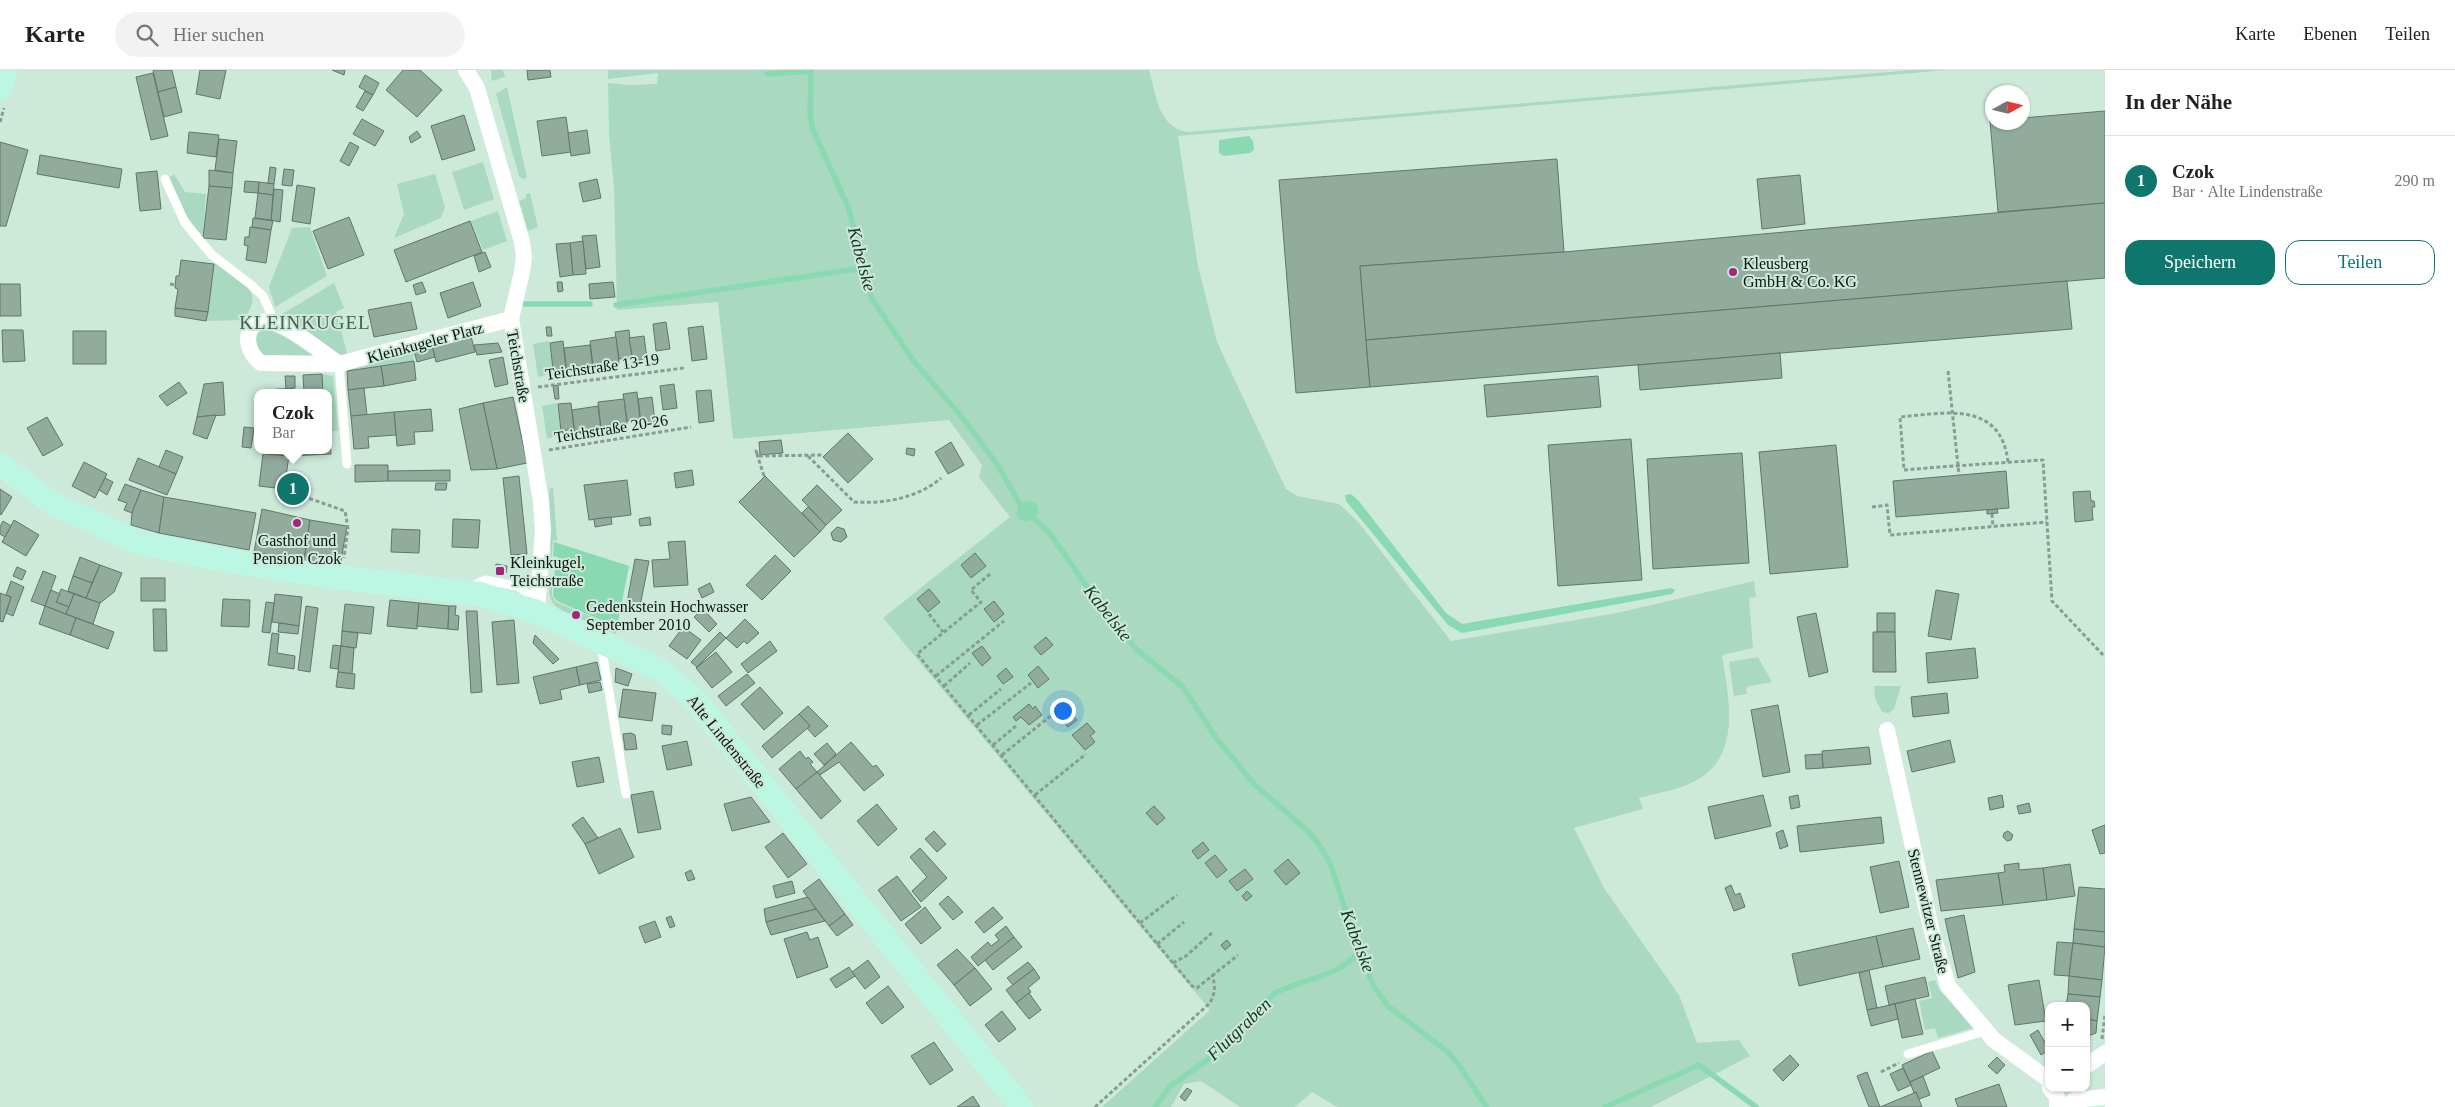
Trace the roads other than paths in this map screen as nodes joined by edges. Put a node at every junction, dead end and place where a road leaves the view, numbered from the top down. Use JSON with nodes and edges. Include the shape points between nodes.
{"nodes":[{"id":1,"x":5,"y":70,"type":"edge"},
{"id":2,"x":466,"y":70,"type":"edge"},
{"id":3,"x":0,"y":88,"type":"edge"},
{"id":4,"x":165,"y":180,"type":"dead end"},
{"id":5,"x":511,"y":319,"type":"junction"},
{"id":6,"x":275,"y":324,"type":"junction"},
{"id":7,"x":340,"y":364,"type":"junction"},
{"id":8,"x":0,"y":464,"type":"edge"},
{"id":9,"x":347,"y":464,"type":"dead end"},
{"id":10,"x":537,"y":612,"type":"junction"},
{"id":11,"x":600,"y":641,"type":"junction"},
{"id":12,"x":1887,"y":730,"type":"dead end"},
{"id":13,"x":626,"y":794,"type":"dead end"},
{"id":14,"x":1985,"y":1031,"type":"junction"},
{"id":15,"x":2105,"y":1053,"type":"edge"},
{"id":16,"x":1908,"y":1054,"type":"road end"},
{"id":17,"x":2090,"y":1063,"type":"edge"},
{"id":18,"x":2045,"y":1079,"type":"edge"},
{"id":19,"x":2054,"y":1092,"type":"edge"},
{"id":20,"x":2086,"y":1092,"type":"edge"},
{"id":21,"x":2105,"y":1096,"type":"edge"},
{"id":22,"x":1021,"y":1107,"type":"edge"},
{"id":23,"x":2056,"y":1107,"type":"edge"},
{"id":24,"x":2068,"y":1107,"type":"edge"}],
"edges":[{"from":1,"to":3,"type":"street"},
{"from":2,"to":5,"type":"street","name":"Teichstraße","via":[[477,88],[522,242],[524,257]]},
{"from":4,"to":6,"type":"lane","via":[[185,223],[212,255],[263,296]]},
{"from":5,"to":7,"type":"street","name":"Kleinkugeler Platz"},
{"from":5,"to":10,"type":"street","name":"Teichstraße","via":[[539,481],[543,530]]},
{"from":6,"to":7,"type":"street"},
{"from":6,"to":7,"type":"street","name":"Kleinkugeler Platz","via":[[257,323],[247,337],[250,352],[260,363]]},
{"from":7,"to":9,"type":"lane"},
{"from":8,"to":10,"type":"street","name":"Alte Lindenstraße","via":[[52,503],[137,542],[224,560],[335,577],[455,589]]},
{"from":10,"to":11,"type":"street","name":"Alte Lindenstraße"},
{"from":11,"to":13,"type":"lane"},
{"from":11,"to":22,"type":"street","name":"Alte Lindenstraße","via":[[657,668],[693,697]]},
{"from":12,"to":14,"type":"street","name":"Stennewitzer Straße","via":[[1931,928],[1948,986]]},
{"from":14,"to":16,"type":"lane"},
{"from":14,"to":18,"type":"street","name":"Stennewitzer Straße"},
{"from":15,"to":17,"type":"street"},
{"from":19,"to":23,"type":"street"},
{"from":20,"to":21,"type":"street"},
{"from":21,"to":24,"type":"street","via":[[2074,1100]]}]}
